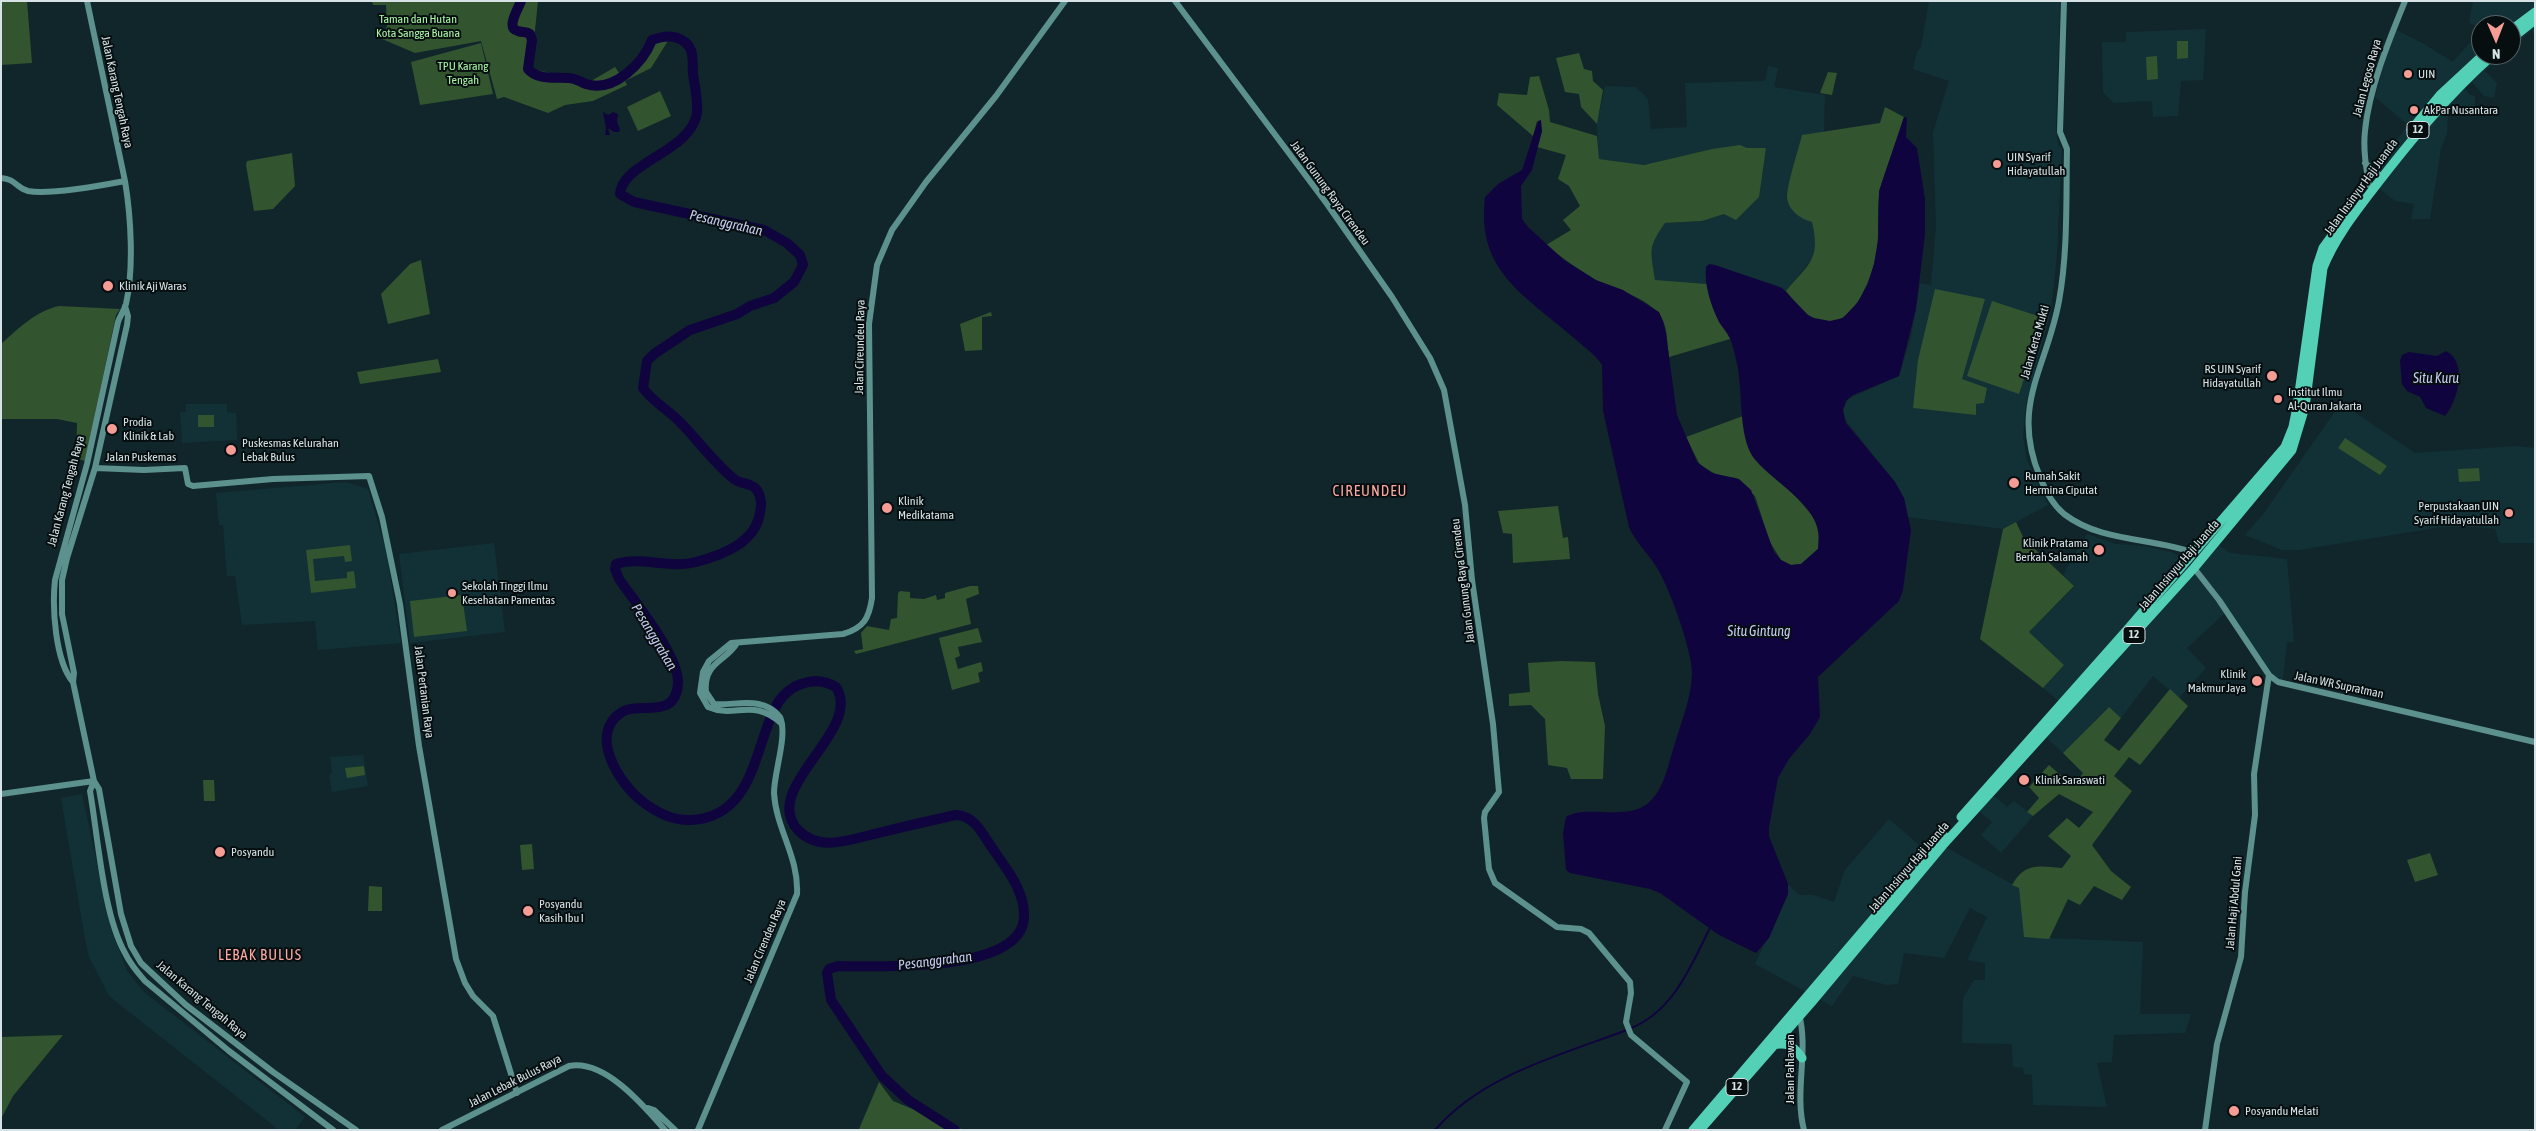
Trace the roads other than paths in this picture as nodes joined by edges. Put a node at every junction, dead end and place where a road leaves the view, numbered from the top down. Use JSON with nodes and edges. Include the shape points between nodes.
{"nodes":[{"id":1,"x":87,"y":1,"type":"edge"},
{"id":2,"x":1065,"y":1,"type":"edge"},
{"id":3,"x":1176,"y":1,"type":"edge"},
{"id":4,"x":2064,"y":1,"type":"edge"},
{"id":5,"x":2405,"y":1,"type":"edge"},
{"id":6,"x":2535,"y":12,"type":"edge"},
{"id":7,"x":2535,"y":20,"type":"edge"},
{"id":8,"x":2521,"y":22,"type":"edge"},
{"id":9,"x":2521,"y":31,"type":"edge"},
{"id":10,"x":2472,"y":65,"type":"edge"},
{"id":11,"x":2482,"y":65,"type":"edge"},
{"id":12,"x":2365,"y":163,"type":"junction"},
{"id":13,"x":2378,"y":174,"type":"junction"},
{"id":14,"x":1,"y":178,"type":"edge"},
{"id":15,"x":125,"y":181,"type":"junction"},
{"id":16,"x":2369,"y":185,"type":"junction"},
{"id":17,"x":126,"y":306,"type":"junction"},
{"id":18,"x":95,"y":468,"type":"junction"},
{"id":19,"x":186,"y":468,"type":"joint"},
{"id":20,"x":2271,"y":471,"type":"junction"},
{"id":21,"x":2194,"y":553,"type":"junction"},
{"id":22,"x":2190,"y":564,"type":"junction"},
{"id":23,"x":737,"y":643,"type":"joint"},
{"id":24,"x":2269,"y":675,"type":"junction"},
{"id":25,"x":73,"y":682,"type":"junction"},
{"id":26,"x":2535,"y":742,"type":"edge"},
{"id":27,"x":94,"y":781,"type":"junction"},
{"id":28,"x":84,"y":783,"type":"junction"},
{"id":29,"x":1,"y":794,"type":"edge"},
{"id":30,"x":93,"y":805,"type":"junction"},
{"id":31,"x":103,"y":813,"type":"junction"},
{"id":32,"x":94,"y":814,"type":"junction"},
{"id":33,"x":1798,"y":1012,"type":"junction"},
{"id":34,"x":1773,"y":1045,"type":"junction"},
{"id":35,"x":1802,"y":1058,"type":"junction"},
{"id":36,"x":517,"y":1092,"type":"junction"},
{"id":37,"x":648,"y":1108,"type":"junction"},
{"id":38,"x":334,"y":1130,"type":"edge"},
{"id":39,"x":356,"y":1130,"type":"edge"},
{"id":40,"x":442,"y":1130,"type":"edge"},
{"id":41,"x":665,"y":1130,"type":"edge"},
{"id":42,"x":674,"y":1130,"type":"edge"},
{"id":43,"x":698,"y":1130,"type":"edge"},
{"id":44,"x":1665,"y":1130,"type":"edge"},
{"id":45,"x":1693,"y":1130,"type":"edge"},
{"id":46,"x":1700,"y":1130,"type":"edge"},
{"id":47,"x":1804,"y":1130,"type":"edge"},
{"id":48,"x":2204,"y":1130,"type":"edge"}],
"edges":[{"from":1,"to":15,"type":"main road","name":"Jalan Karang Tengah Raya"},
{"from":2,"to":23,"type":"main road","name":"Jalan Cireundeu Raya","via":[[996,96],[920,190],[880,253],[869,324],[872,598],[868,618],[860,627],[843,634]]},
{"from":3,"to":44,"type":"main road","name":"Jalan Gunung Raya Cirendeu","via":[[1335,216],[1406,320],[1440,377],[1450,415],[1465,505],[1472,580],[1493,724],[1499,790],[1484,814],[1490,872],[1495,883],[1557,928],[1585,930],[1626,975],[1630,982],[1630,1033],[1688,1082]]},
{"from":4,"to":21,"type":"main road","name":"Jalan Kerta Mukti","via":[[2060,137],[2067,149],[2061,282],[2055,320],[2028,411],[2031,454],[2044,487],[2066,516],[2109,535],[2168,544]]},
{"from":5,"to":12,"type":"main road","name":"Jalan Legoso Raya","via":[[2379,70],[2365,131]]},
{"from":6,"to":8,"type":"highway"},
{"from":7,"to":9,"type":"highway"},
{"from":10,"to":13,"type":"highway","name":"Jalan Insinyur Haji Juanda","number":"12","via":[[2441,94]]},
{"from":11,"to":20,"type":"highway","name":"Jalan Insinyur Haji Juanda","number":"12","via":[[2418,131],[2329,251],[2323,268],[2300,430],[2292,450]]},
{"from":12,"to":13,"type":"main road"},
{"from":12,"to":16,"type":"main road","name":"Jalan Legoso Raya"},
{"from":13,"to":16,"type":"highway","name":"Jalan Insinyur Haji Juanda","number":"12"},
{"from":14,"to":15,"type":"main road","via":[[13,180],[31,191]]},
{"from":15,"to":17,"type":"main road","name":"Jalan Karang Tengah Raya","via":[[130,221]]},
{"from":16,"to":20,"type":"highway","name":"Jalan Insinyur Haji Juanda","number":"12","via":[[2329,238],[2317,266],[2294,427]]},
{"from":17,"to":18,"type":"main road","name":"Jalan Karang Tengah Raya","via":[[127,325]]},
{"from":17,"to":25,"type":"main road","name":"Jalan Karang Tengah Raya","via":[[118,322],[87,464],[55,580],[54,620],[66,674]]},
{"from":18,"to":19,"type":"main road","name":"Jalan Puskemas"},
{"from":18,"to":25,"type":"main road","name":"Jalan Karang Tengah Raya","via":[[62,580],[62,614]]},
{"from":19,"to":36,"type":"main road","name":"Jalan Pertanian Raya","via":[[188,484],[193,486],[272,479],[369,476],[382,517],[398,596],[419,746],[456,959],[473,996],[493,1016]]},
{"from":20,"to":21,"type":"highway","name":"Jalan Insinyur Haji Juanda","number":"12"},
{"from":20,"to":22,"type":"highway","name":"Jalan Insinyur Haji Juanda","number":"12"},
{"from":21,"to":22,"type":"highway","name":"Jalan Insinyur Haji Juanda","number":"12"},
{"from":22,"to":24,"type":"main road","name":"Jalan WR Supratman","via":[[2219,600]]},
{"from":22,"to":33,"type":"highway","name":"Jalan Insinyur Haji Juanda","number":"12"},
{"from":23,"to":43,"type":"main road","name":"Jalan Cirendeu Raya","via":[[727,646],[709,661],[699,687],[701,699],[708,707],[718,710],[766,710],[782,724],[774,792],[779,821],[796,868],[797,894]]},
{"from":24,"to":26,"type":"main road","name":"Jalan WR Supratman","via":[[2286,685]]},
{"from":24,"to":48,"type":"main road","name":"Jalan Haji Abdul Gani","via":[[2253,779],[2255,815],[2241,957],[2215,1052]]},
{"from":25,"to":27,"type":"main road","name":"Jalan Karang Tengah Raya"},
{"from":27,"to":28,"type":"main road"},
{"from":27,"to":30,"type":"main road","name":"Jalan Karang Tengah Raya","via":[[90,791]]},
{"from":27,"to":31,"type":"main road","name":"Jalan Karang Tengah Raya","via":[[99,789]]},
{"from":28,"to":29,"type":"main road"},
{"from":28,"to":30,"type":"main road"},
{"from":30,"to":32,"type":"main road","name":"Jalan Karang Tengah Raya"},
{"from":31,"to":32,"type":"main road"},
{"from":31,"to":39,"type":"main road","name":"Jalan Karang Tengah Raya","via":[[120,914],[141,963],[193,1010]]},
{"from":32,"to":38,"type":"main road","name":"Jalan Karang Tengah Raya","via":[[111,914],[118,938],[134,968],[145,981],[222,1045]]},
{"from":33,"to":34,"type":"highway","name":"Jalan Insinyur Haji Juanda","number":"12"},
{"from":33,"to":35,"type":"main road","name":"Jalan Pahlawan"},
{"from":33,"to":45,"type":"highway","name":"Jalan Insinyur Haji Juanda","number":"12","via":[[1758,1051]]},
{"from":34,"to":35,"type":"highway","via":[[1790,1045]]},
{"from":34,"to":46,"type":"highway","name":"Jalan Insinyur Haji Juanda","number":"12"},
{"from":35,"to":47,"type":"main road","name":"Jalan Pahlawan","via":[[1800,1103]]},
{"from":36,"to":37,"type":"main road","name":"Jalan Lebak Bulus Raya","via":[[569,1066],[582,1065],[610,1079]]},
{"from":36,"to":40,"type":"main road","name":"Jalan Lebak Bulus Raya"},
{"from":37,"to":41,"type":"main road","name":"Jalan Lebak Bulus Raya"},
{"from":37,"to":42,"type":"main road","name":"Jalan Lebak Bulus Raya"}]}
